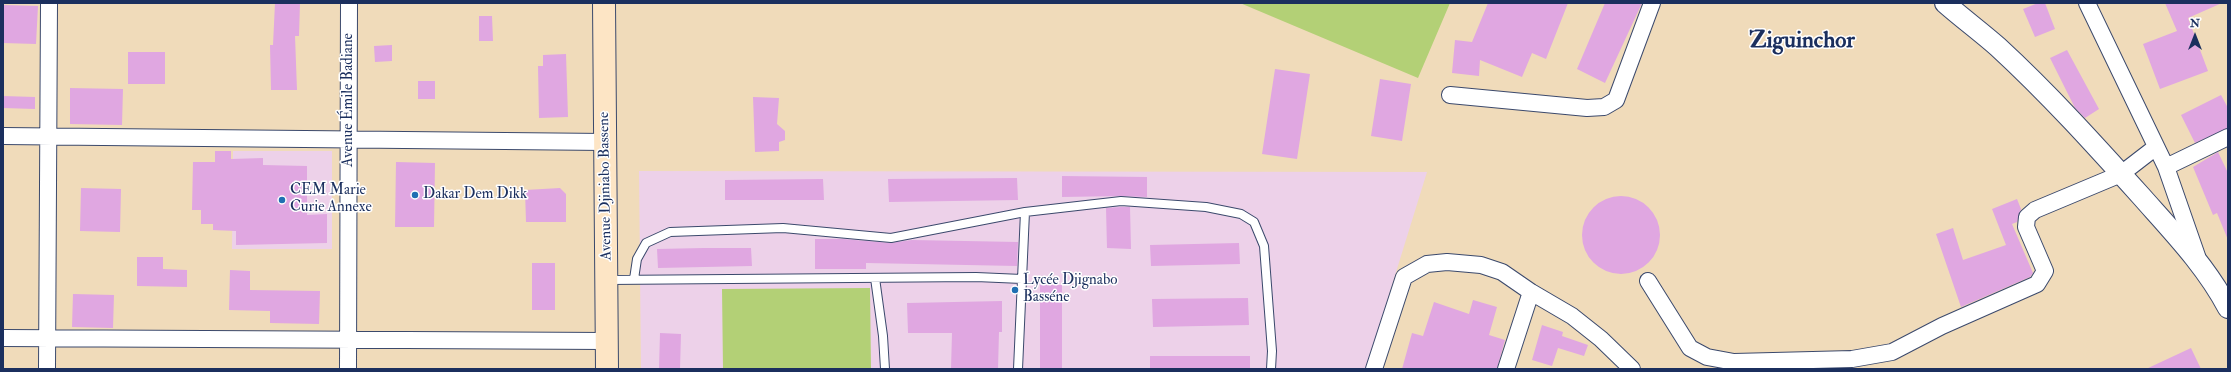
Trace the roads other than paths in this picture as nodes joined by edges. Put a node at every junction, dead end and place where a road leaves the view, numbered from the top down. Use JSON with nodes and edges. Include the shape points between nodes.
{"nodes":[{"id":1,"x":49,"y":3,"type":"edge"},
{"id":2,"x":349,"y":3,"type":"edge"},
{"id":3,"x":604,"y":3,"type":"edge"},
{"id":4,"x":1652,"y":3,"type":"edge"},
{"id":5,"x":1945,"y":3,"type":"edge"},
{"id":6,"x":2087,"y":3,"type":"edge"},
{"id":7,"x":1450,"y":95,"type":"dead end"},
{"id":8,"x":47,"y":135,"type":"junction"},
{"id":9,"x":3,"y":136,"type":"edge"},
{"id":10,"x":2228,"y":136,"type":"edge"},
{"id":11,"x":349,"y":139,"type":"junction"},
{"id":12,"x":605,"y":142,"type":"junction"},
{"id":13,"x":2156,"y":147,"type":"junction"},
{"id":14,"x":2166,"y":167,"type":"junction"},
{"id":15,"x":2121,"y":174,"type":"junction"},
{"id":16,"x":1025,"y":212,"type":"junction"},
{"id":17,"x":2201,"y":268,"type":"junction"},
{"id":18,"x":876,"y":278,"type":"junction"},
{"id":19,"x":634,"y":279,"type":"junction"},
{"id":20,"x":1022,"y":279,"type":"junction"},
{"id":21,"x":608,"y":280,"type":"junction"},
{"id":22,"x":1648,"y":281,"type":"dead end"},
{"id":23,"x":1531,"y":292,"type":"junction"},
{"id":24,"x":2225,"y":296,"type":"edge"},
{"id":25,"x":47,"y":337,"type":"junction"},
{"id":26,"x":3,"y":338,"type":"edge"},
{"id":27,"x":347,"y":340,"type":"junction"},
{"id":28,"x":607,"y":341,"type":"junction"},
{"id":29,"x":47,"y":369,"type":"edge"},
{"id":30,"x":348,"y":369,"type":"edge"},
{"id":31,"x":607,"y":369,"type":"edge"},
{"id":32,"x":885,"y":369,"type":"edge"},
{"id":33,"x":1018,"y":369,"type":"edge"},
{"id":34,"x":1271,"y":369,"type":"edge"},
{"id":35,"x":1374,"y":369,"type":"edge"},
{"id":36,"x":1506,"y":369,"type":"edge"},
{"id":37,"x":1632,"y":369,"type":"edge"}],
"edges":[{"from":1,"to":8,"type":"street"},
{"from":2,"to":11,"type":"street","name":"Avenue Émile Badiane"},
{"from":3,"to":12,"type":"main road","name":"Avenue Djiniabo Bassene"},
{"from":4,"to":7,"type":"street","via":[[1616,100],[1604,107],[1587,108]]},
{"from":5,"to":15,"type":"street","via":[[1997,46],[2036,83]]},
{"from":6,"to":13,"type":"street"},
{"from":8,"to":9,"type":"street"},
{"from":8,"to":11,"type":"street"},
{"from":8,"to":25,"type":"street"},
{"from":10,"to":14,"type":"street"},
{"from":11,"to":12,"type":"street"},
{"from":11,"to":27,"type":"street","name":"Avenue Émile Badiane"},
{"from":12,"to":21,"type":"main road","name":"Avenue Djiniabo Bassene"},
{"from":13,"to":14,"type":"street"},
{"from":13,"to":15,"type":"street"},
{"from":14,"to":17,"type":"street"},
{"from":15,"to":17,"type":"street"},
{"from":15,"to":22,"type":"street","via":[[2035,210],[2027,217],[2026,226],[2044,271],[2037,284],[1942,326],[1892,352],[1852,359],[1757,362],[1734,362],[1707,357],[1690,348]]},
{"from":16,"to":19,"type":"lane","via":[[891,238],[783,228],[670,232],[646,243],[637,260]]},
{"from":16,"to":20,"type":"lane"},
{"from":16,"to":34,"type":"lane","via":[[1121,201],[1206,207],[1241,214],[1254,222],[1264,246],[1272,351]]},
{"from":17,"to":24,"type":"street"},
{"from":18,"to":19,"type":"lane"},
{"from":18,"to":20,"type":"lane"},
{"from":18,"to":32,"type":"lane"},
{"from":19,"to":21,"type":"lane"},
{"from":20,"to":33,"type":"lane"},
{"from":21,"to":28,"type":"main road","name":"Avenue Djiniabo Bassene"},
{"from":23,"to":35,"type":"street","via":[[1502,272],[1481,265],[1447,262],[1427,264],[1404,277]]},
{"from":23,"to":36,"type":"street"},
{"from":23,"to":37,"type":"street","via":[[1572,316],[1602,338]]},
{"from":25,"to":26,"type":"street"},
{"from":25,"to":27,"type":"street"},
{"from":25,"to":29,"type":"street"},
{"from":27,"to":28,"type":"street"},
{"from":27,"to":30,"type":"street","name":"Avenue Émile Badiane"},
{"from":28,"to":31,"type":"main road","name":"Avenue Djiniabo Bassene"}]}
